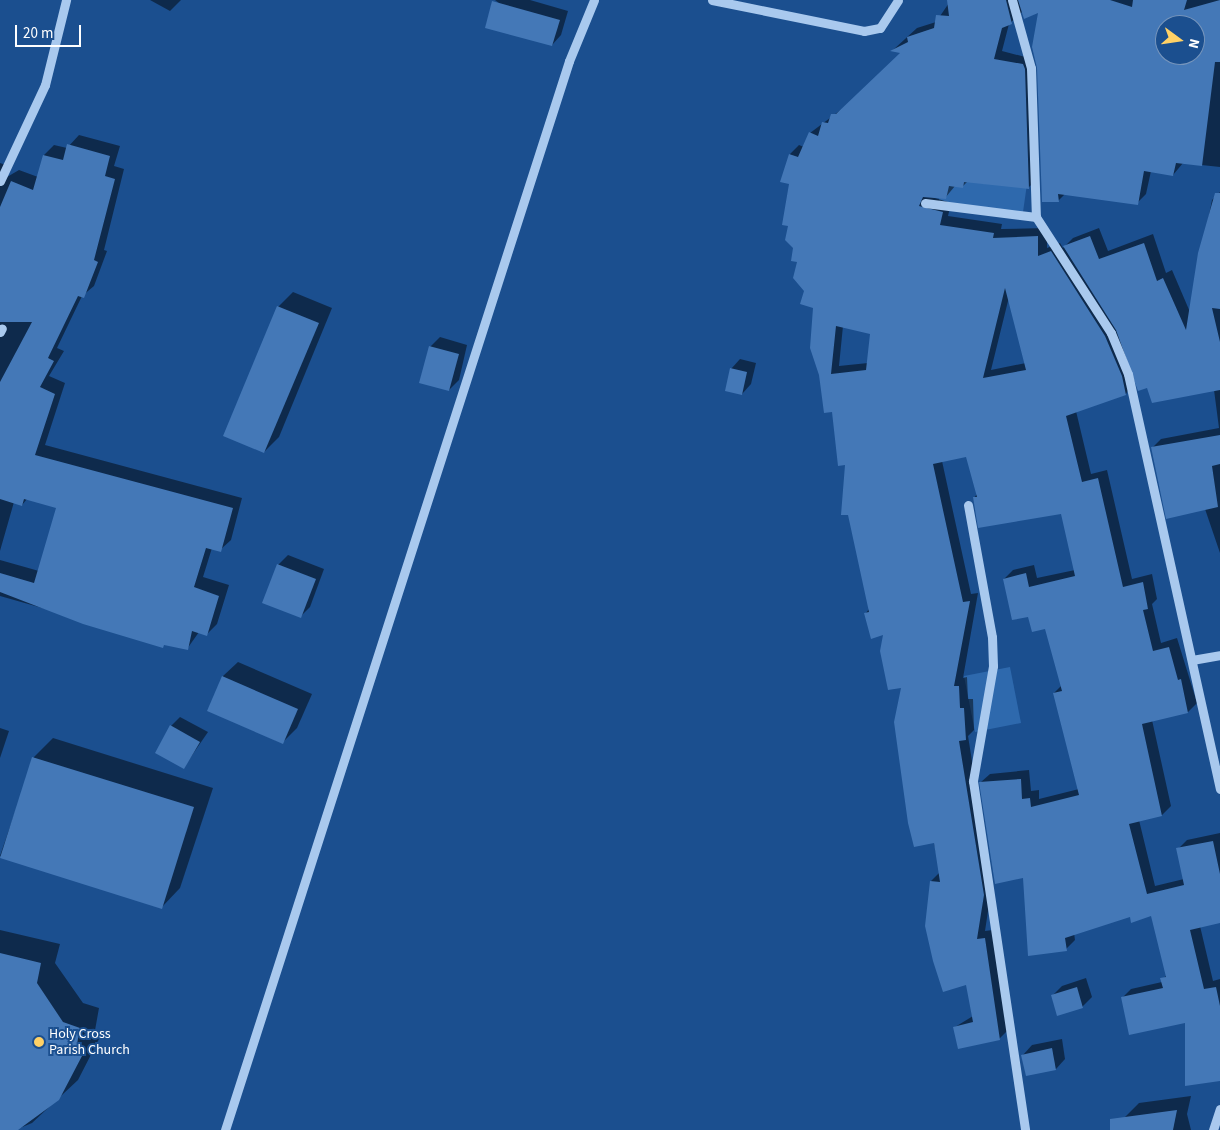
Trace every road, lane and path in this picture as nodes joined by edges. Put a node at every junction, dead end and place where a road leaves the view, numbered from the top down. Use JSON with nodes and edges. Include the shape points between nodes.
{"nodes":[{"id":1,"x":66,"y":0,"type":"edge"},
{"id":2,"x":594,"y":0,"type":"edge"},
{"id":3,"x":712,"y":0,"type":"edge"},
{"id":4,"x":898,"y":0,"type":"edge"},
{"id":5,"x":1012,"y":0,"type":"edge"},
{"id":6,"x":0,"y":181,"type":"edge"},
{"id":7,"x":925,"y":203,"type":"dead end"},
{"id":8,"x":1036,"y":218,"type":"junction"},
{"id":9,"x":968,"y":505,"type":"dead end"},
{"id":10,"x":1220,"y":655,"type":"edge"},
{"id":11,"x":1192,"y":660,"type":"junction"},
{"id":12,"x":1220,"y":789,"type":"edge"},
{"id":13,"x":1220,"y":1108,"type":"edge"},
{"id":14,"x":225,"y":1130,"type":"edge"},
{"id":15,"x":1025,"y":1130,"type":"edge"},
{"id":16,"x":1213,"y":1130,"type":"edge"}],
"edges":[{"from":1,"to":6,"type":"street","via":[[45,85]]},
{"from":2,"to":14,"type":"street","via":[[569,61]]},
{"from":3,"to":4,"type":"street","via":[[848,31],[880,28]]},
{"from":5,"to":8,"type":"street","via":[[1031,68]]},
{"from":7,"to":8,"type":"street"},
{"from":8,"to":11,"type":"street","via":[[1111,333],[1128,374]]},
{"from":9,"to":15,"type":"street","via":[[992,656],[990,699],[978,738],[973,781]]},
{"from":10,"to":11,"type":"street"},
{"from":11,"to":12,"type":"street"},
{"from":13,"to":16,"type":"street"}]}
